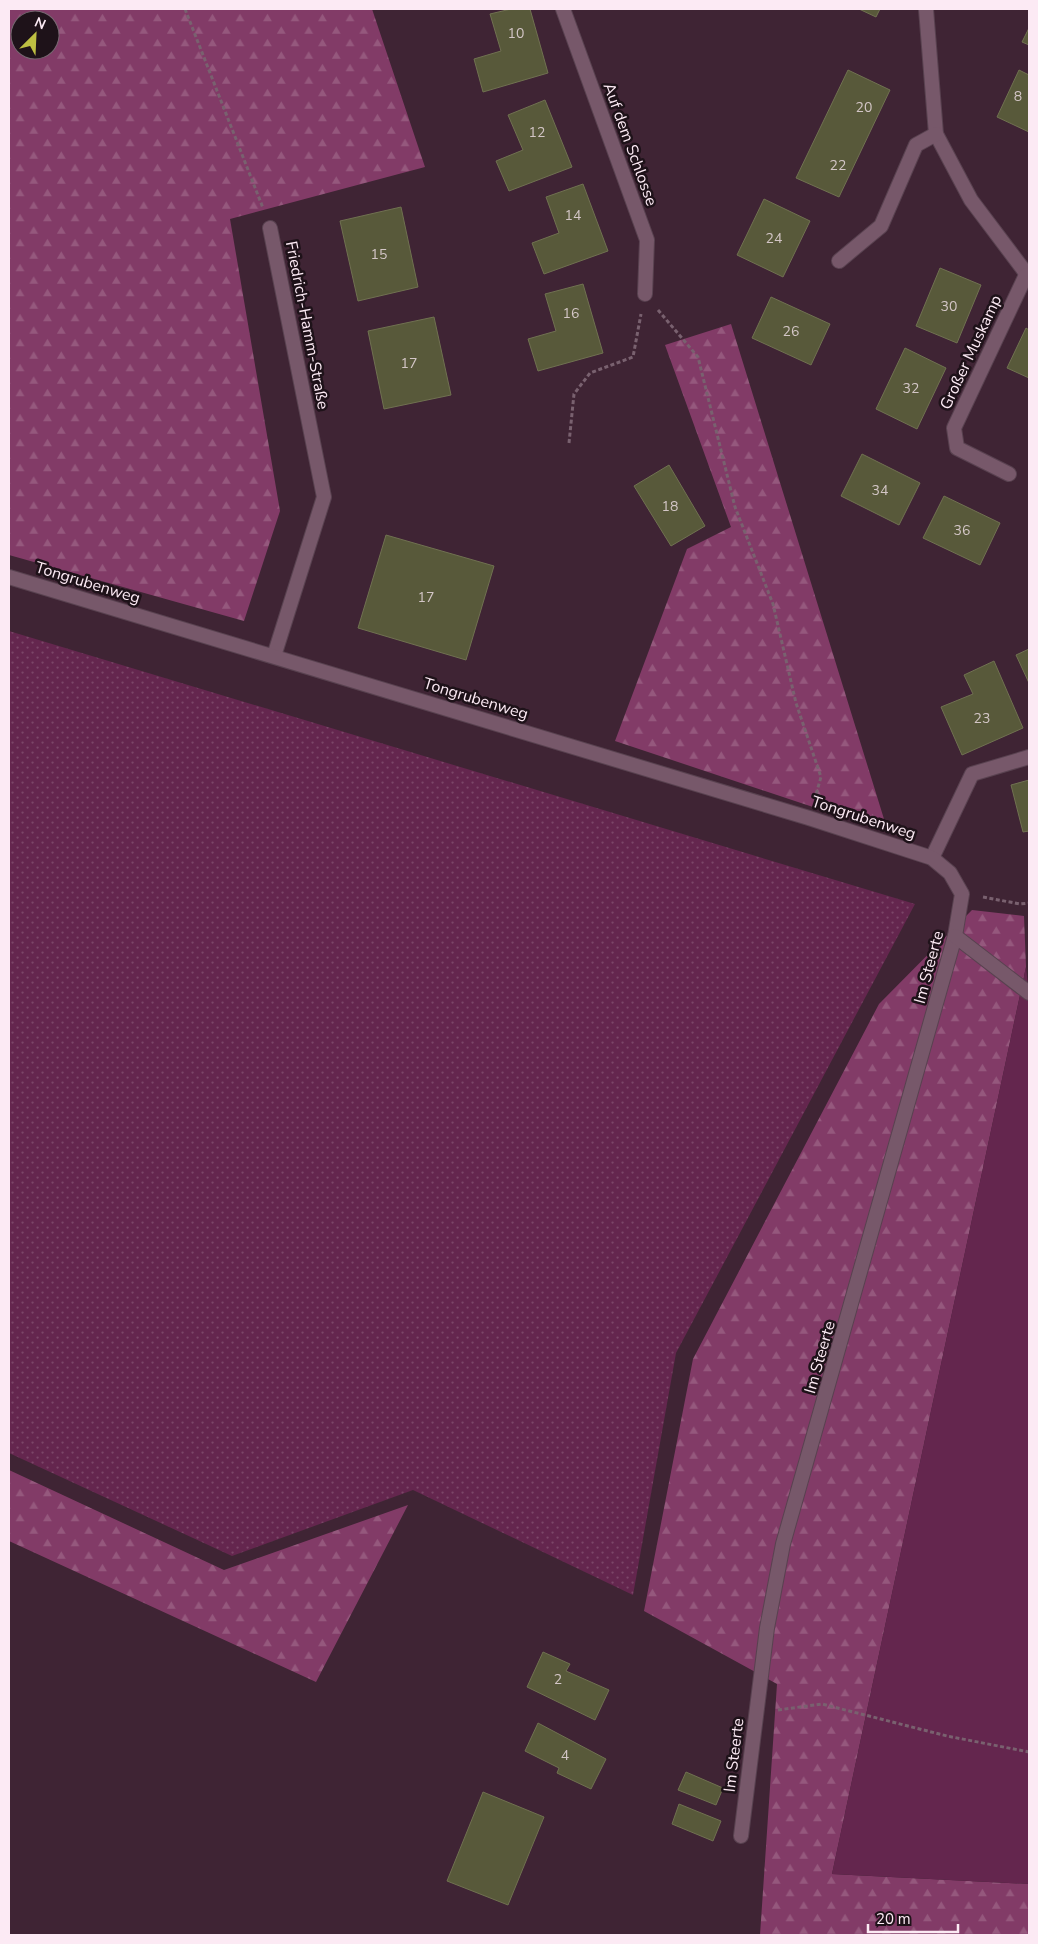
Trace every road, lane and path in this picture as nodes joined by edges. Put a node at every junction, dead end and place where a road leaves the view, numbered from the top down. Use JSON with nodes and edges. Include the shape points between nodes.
{"nodes":[{"id":1,"x":185,"y":9,"type":"edge"},
{"id":2,"x":563,"y":9,"type":"edge"},
{"id":3,"x":926,"y":9,"type":"edge"},
{"id":4,"x":936,"y":134,"type":"junction"},
{"id":5,"x":270,"y":228,"type":"joint"},
{"id":6,"x":839,"y":261,"type":"dead end"},
{"id":7,"x":1028,"y":276,"type":"edge"},
{"id":8,"x":645,"y":294,"type":"junction"},
{"id":9,"x":569,"y":443,"type":"dead end"},
{"id":10,"x":1009,"y":474,"type":"dead end"},
{"id":11,"x":9,"y":577,"type":"edge"},
{"id":12,"x":274,"y":656,"type":"junction"},
{"id":13,"x":1029,"y":757,"type":"edge"},
{"id":14,"x":809,"y":818,"type":"junction"},
{"id":15,"x":932,"y":858,"type":"junction"},
{"id":16,"x":962,"y":894,"type":"junction"},
{"id":17,"x":1029,"y":903,"type":"edge"},
{"id":18,"x":955,"y":936,"type":"junction"},
{"id":19,"x":1029,"y":993,"type":"edge"},
{"id":20,"x":755,"y":1713,"type":"junction"},
{"id":21,"x":1029,"y":1752,"type":"edge"},
{"id":22,"x":741,"y":1836,"type":"dead end"}],
"edges":[{"from":1,"to":5,"type":"path","name":"Friedrich-Hamm-Straße"},
{"from":2,"to":8,"type":"street","name":"Auf dem Schlosse","via":[[647,240]]},
{"from":3,"to":4,"type":"street","name":"Großer Muskamp"},
{"from":4,"to":6,"type":"street","via":[[916,146],[881,226]]},
{"from":4,"to":7,"type":"street","name":"Großer Muskamp","via":[[971,200]]},
{"from":5,"to":12,"type":"street","name":"Friedrich-Hamm-Straße","via":[[324,497]]},
{"from":7,"to":10,"type":"street","name":"Großer Muskamp","via":[[954,428],[957,448]]},
{"from":8,"to":9,"type":"path","via":[[633,357],[590,373],[574,394]]},
{"from":8,"to":14,"type":"path","via":[[698,357],[736,507],[774,604],[796,703],[821,777]]},
{"from":11,"to":12,"type":"street","name":"Tongrubenweg"},
{"from":12,"to":14,"type":"street","name":"Tongrubenweg"},
{"from":13,"to":15,"type":"street","name":"Tongrubenweg","via":[[972,774]]},
{"from":14,"to":15,"type":"street","name":"Tongrubenweg"},
{"from":15,"to":16,"type":"street","name":"Tongrubenweg","via":[[950,873]]},
{"from":16,"to":17,"type":"path"},
{"from":16,"to":18,"type":"street","name":"Im Steerte"},
{"from":18,"to":19,"type":"street"},
{"from":18,"to":20,"type":"street","name":"Im Steerte","via":[[784,1544],[767,1628]]},
{"from":20,"to":21,"type":"path","via":[[822,1704],[947,1736]]},
{"from":20,"to":22,"type":"street","name":"Im Steerte"}]}
